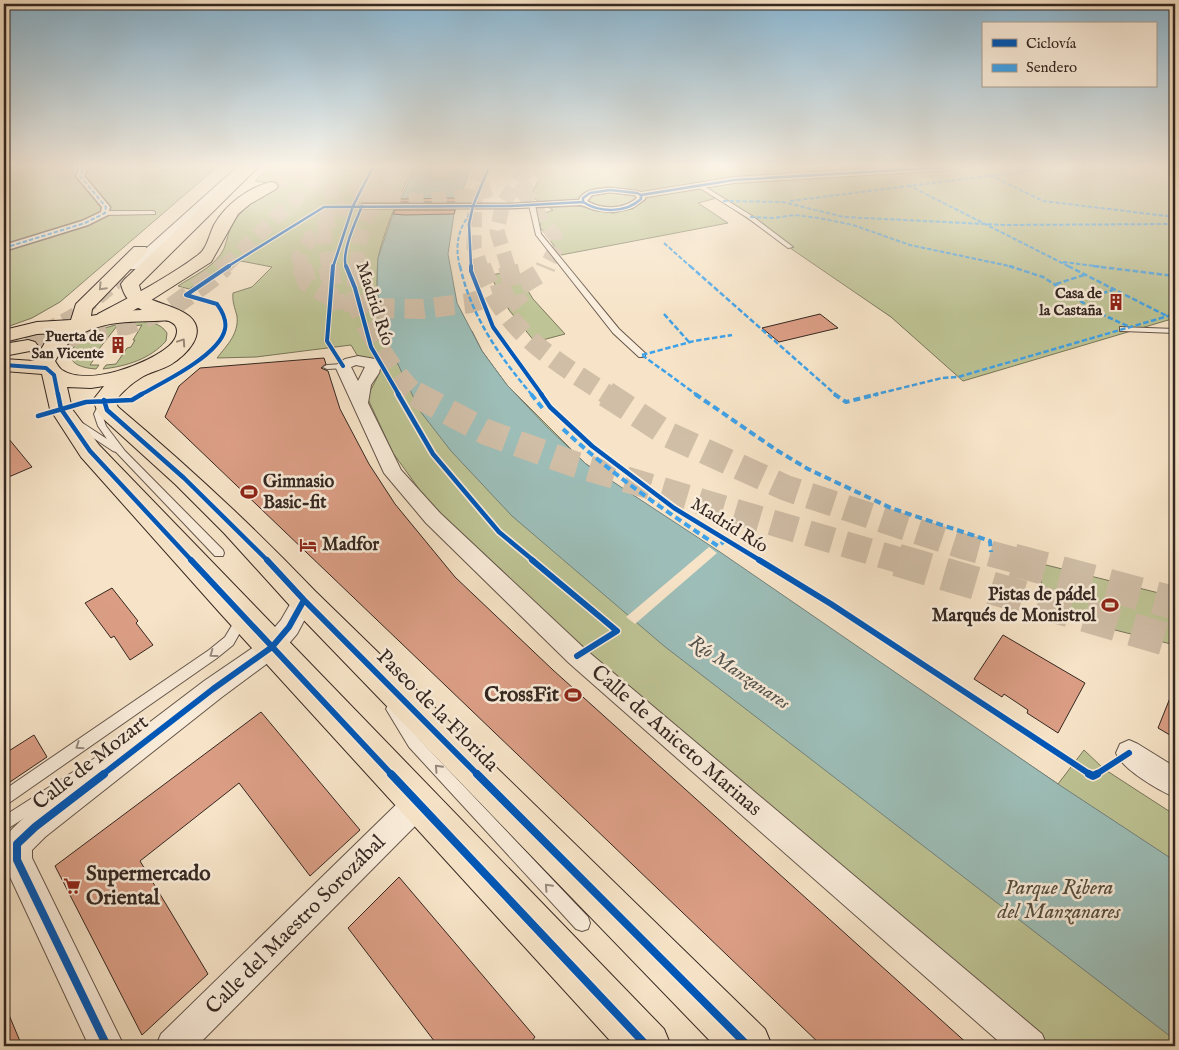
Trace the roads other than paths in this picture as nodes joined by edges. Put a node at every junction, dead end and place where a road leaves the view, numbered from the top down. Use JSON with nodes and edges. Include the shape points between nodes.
{"nodes":[{"id":1,"x":100,"y":216,"type":"edge"},
{"id":2,"x":187,"y":216,"type":"edge"},
{"id":3,"x":191,"y":216,"type":"edge"},
{"id":4,"x":195,"y":216,"type":"edge"},
{"id":5,"x":228,"y":216,"type":"edge"},
{"id":6,"x":534,"y":216,"type":"edge"},
{"id":7,"x":748,"y":216,"type":"edge"},
{"id":8,"x":4,"y":248,"type":"edge"},
{"id":9,"x":790,"y":248,"type":"dead end"},
{"id":10,"x":193,"y":266,"type":"junction"},
{"id":11,"x":135,"y":269,"type":"junction"},
{"id":12,"x":138,"y":300,"type":"junction"},
{"id":13,"x":171,"y":315,"type":"junction"},
{"id":14,"x":82,"y":317,"type":"junction"},
{"id":15,"x":105,"y":318,"type":"junction"},
{"id":16,"x":1123,"y":328,"type":"dead end"},
{"id":17,"x":1175,"y":331,"type":"edge"},
{"id":18,"x":4,"y":336,"type":"edge"},
{"id":19,"x":30,"y":338,"type":"junction"},
{"id":20,"x":4,"y":344,"type":"edge"},
{"id":21,"x":4,"y":350,"type":"edge"},
{"id":22,"x":642,"y":355,"type":"dead end"},
{"id":23,"x":4,"y":365,"type":"edge"},
{"id":24,"x":343,"y":366,"type":"junction"},
{"id":25,"x":327,"y":367,"type":"dead end"},
{"id":26,"x":50,"y":371,"type":"junction"},
{"id":27,"x":134,"y":373,"type":"junction"},
{"id":28,"x":104,"y":400,"type":"junction"},
{"id":29,"x":360,"y":403,"type":"junction"},
{"id":30,"x":68,"y":418,"type":"junction"},
{"id":31,"x":122,"y":453,"type":"junction"},
{"id":32,"x":219,"y":553,"type":"dead end"},
{"id":33,"x":304,"y":600,"type":"junction"},
{"id":34,"x":243,"y":617,"type":"junction"},
{"id":35,"x":272,"y":647,"type":"junction"},
{"id":36,"x":358,"y":655,"type":"junction"},
{"id":37,"x":213,"y":689,"type":"junction"},
{"id":38,"x":1129,"y":753,"type":"dead end"},
{"id":39,"x":1175,"y":782,"type":"edge"},
{"id":40,"x":4,"y":798,"type":"edge"},
{"id":41,"x":418,"y":803,"type":"junction"},
{"id":42,"x":4,"y":824,"type":"edge"},
{"id":43,"x":582,"y":923,"type":"dead end"},
{"id":44,"x":107,"y":1046,"type":"edge"},
{"id":45,"x":173,"y":1046,"type":"edge"},
{"id":46,"x":647,"y":1046,"type":"edge"},
{"id":47,"x":748,"y":1046,"type":"edge"},
{"id":48,"x":1030,"y":1046,"type":"edge"}],
"edges":[{"from":1,"to":8,"type":"street"},
{"from":2,"to":11,"type":"main road"},
{"from":3,"to":11,"type":"street"},
{"from":4,"to":11,"type":"main road"},
{"from":5,"to":10,"type":"main road","via":[[212,250]]},
{"from":6,"to":22,"type":"lane","via":[[538,234],[616,331]]},
{"from":7,"to":9,"type":"lane"},
{"from":10,"to":11,"type":"main road","via":[[157,277],[144,276]]},
{"from":10,"to":12,"type":"main road"},
{"from":11,"to":12,"type":"main road","via":[[130,289]]},
{"from":11,"to":14,"type":"main road","one_way":true},
{"from":12,"to":13,"type":"main road"},
{"from":12,"to":15,"type":"main road"},
{"from":13,"to":15,"type":"main road"},
{"from":27,"to":13,"type":"main road","one_way":true,"via":[[159,362],[181,346],[187,337],[188,330],[183,320]]},
{"from":14,"to":15,"type":"main road"},
{"from":14,"to":19,"type":"main road"},
{"from":14,"to":26,"type":"main road","via":[[51,349],[44,361]]},
{"from":16,"to":17,"type":"lane"},
{"from":18,"to":19,"type":"main road"},
{"from":19,"to":20,"type":"main road"},
{"from":19,"to":21,"type":"main road"},
{"from":23,"to":26,"type":"main road"},
{"from":24,"to":25,"type":"lane"},
{"from":24,"to":29,"type":"street","name":"Calle de Aniceto Marinas"},
{"from":24,"to":29,"type":"street","via":[[355,360],[373,364],[362,385]]},
{"from":26,"to":27,"type":"main road","via":[[65,380],[97,381]]},
{"from":26,"to":30,"type":"main road","via":[[61,409]]},
{"from":27,"to":28,"type":"main road"},
{"from":28,"to":31,"type":"lane","via":[[98,414],[102,426]]},
{"from":28,"to":33,"type":"main road","name":"Paseo de la Florida","via":[[107,410],[162,456]]},
{"from":29,"to":48,"type":"street","name":"Calle de Aniceto Marinas","via":[[393,473],[440,525],[577,656]]},
{"from":30,"to":31,"type":"lane"},
{"from":30,"to":34,"type":"main road","via":[[90,451]]},
{"from":31,"to":32,"type":"lane"},
{"from":33,"to":35,"type":"street","name":"Calle de Mozart","via":[[290,627]]},
{"from":33,"to":36,"type":"main road","name":"Paseo de la Florida"},
{"from":34,"to":35,"type":"main road"},
{"from":34,"to":40,"type":"lane","one_way":true,"via":[[229,642]]},
{"from":35,"to":37,"type":"street","name":"Calle de Mozart"},
{"from":35,"to":41,"type":"main road"},
{"from":43,"to":36,"type":"lane","one_way":true,"via":[[414,743]]},
{"from":36,"to":47,"type":"main road","name":"Paseo de la Florida"},
{"from":37,"to":42,"type":"lane"},
{"from":37,"to":44,"type":"street","name":"Calle de Mozart","via":[[17,844],[17,860]]},
{"from":38,"to":39,"type":"street"},
{"from":41,"to":45,"type":"street","name":"Calle del Maestro Sorozábal"},
{"from":41,"to":46,"type":"main road"}]}
